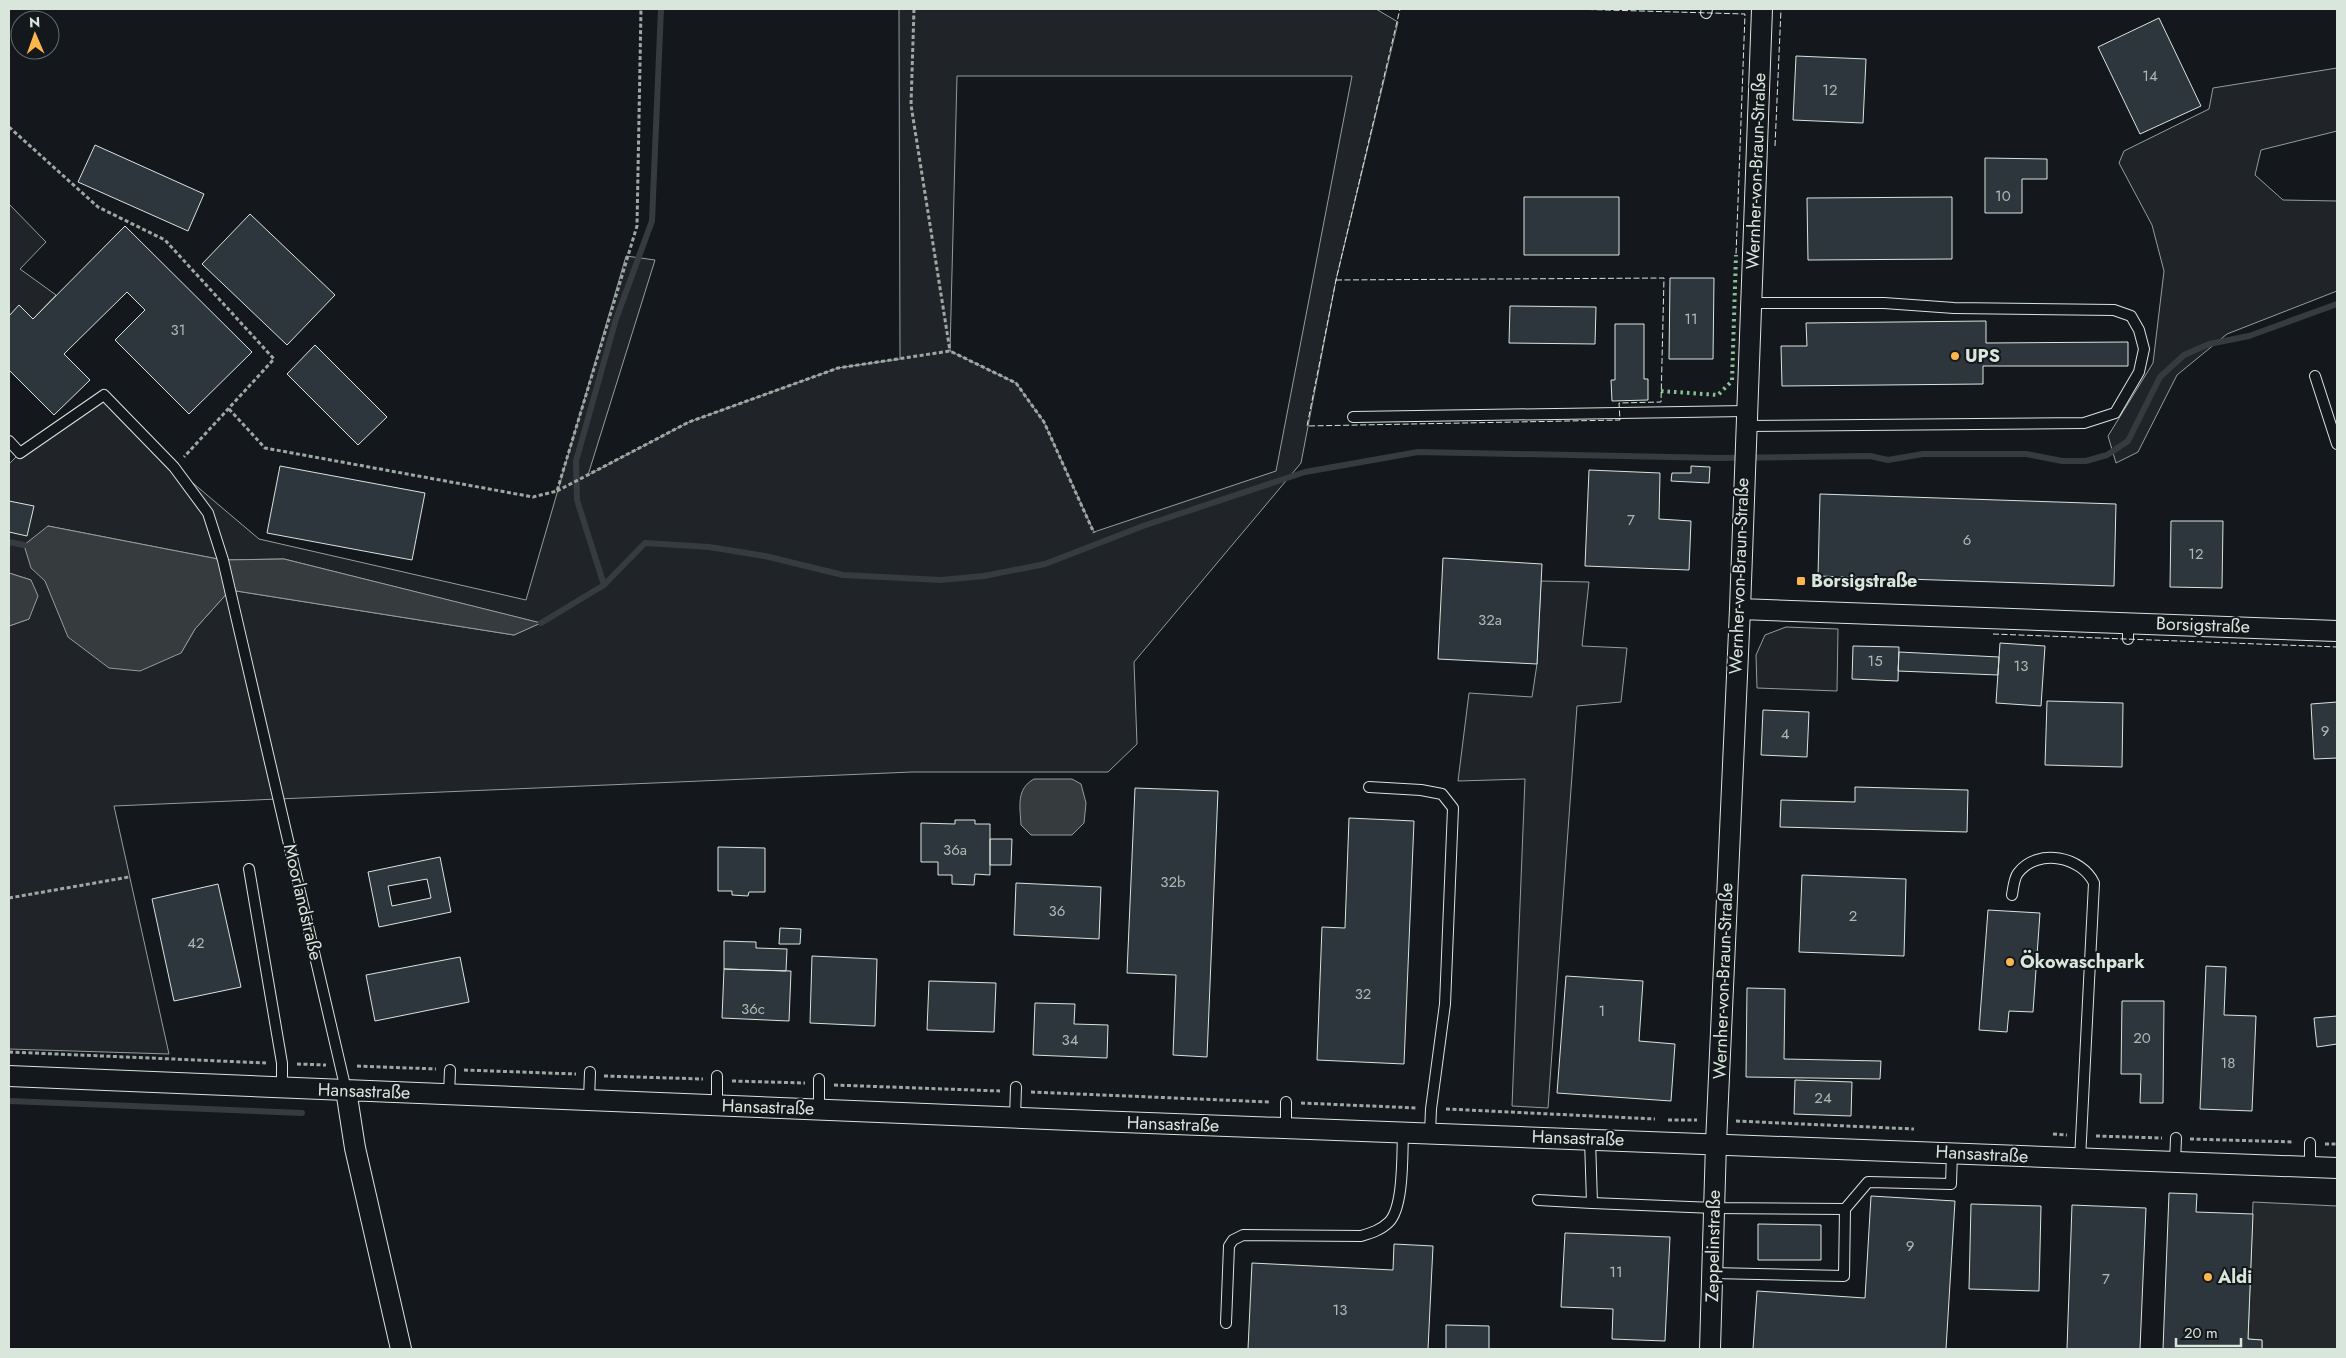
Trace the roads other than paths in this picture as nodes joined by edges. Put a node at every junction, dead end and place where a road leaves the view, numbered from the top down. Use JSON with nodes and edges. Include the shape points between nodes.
{"nodes":[{"id":1,"x":1762,"y":9,"type":"edge"},
{"id":2,"x":1751,"y":303,"type":"junction"},
{"id":3,"x":2314,"y":376,"type":"dead end"},
{"id":4,"x":1353,"y":416,"type":"dead end"},
{"id":5,"x":1745,"y":426,"type":"junction"},
{"id":6,"x":9,"y":441,"type":"edge"},
{"id":7,"x":2337,"y":444,"type":"edge"},
{"id":8,"x":1740,"y":609,"type":"junction"},
{"id":9,"x":2337,"y":631,"type":"edge"},
{"id":10,"x":1369,"y":787,"type":"dead end"},
{"id":11,"x":249,"y":869,"type":"dead end"},
{"id":12,"x":2012,"y":895,"type":"dead end"},
{"id":13,"x":450,"y":1070,"type":"road end"},
{"id":14,"x":590,"y":1074,"type":"road end"},
{"id":15,"x":9,"y":1076,"type":"edge"},
{"id":16,"x":717,"y":1078,"type":"road end"},
{"id":17,"x":819,"y":1082,"type":"road end"},
{"id":18,"x":282,"y":1088,"type":"junction"},
{"id":19,"x":1016,"y":1089,"type":"road end"},
{"id":20,"x":346,"y":1090,"type":"junction"},
{"id":21,"x":449,"y":1094,"type":"junction"},
{"id":22,"x":589,"y":1100,"type":"junction"},
{"id":23,"x":1286,"y":1102,"type":"road end"},
{"id":24,"x":717,"y":1105,"type":"junction"},
{"id":25,"x":819,"y":1109,"type":"junction"},
{"id":26,"x":1015,"y":1117,"type":"junction"},
{"id":27,"x":1286,"y":1128,"type":"junction"},
{"id":28,"x":1403,"y":1132,"type":"junction"},
{"id":29,"x":1430,"y":1133,"type":"junction"},
{"id":30,"x":2176,"y":1138,"type":"road end"},
{"id":31,"x":1590,"y":1139,"type":"junction"},
{"id":32,"x":1716,"y":1143,"type":"junction"},
{"id":33,"x":2310,"y":1143,"type":"road end"},
{"id":34,"x":1952,"y":1153,"type":"junction"},
{"id":35,"x":2080,"y":1159,"type":"junction"},
{"id":36,"x":2175,"y":1162,"type":"junction"},
{"id":37,"x":2310,"y":1166,"type":"junction"},
{"id":38,"x":2337,"y":1168,"type":"edge"},
{"id":39,"x":1538,"y":1200,"type":"dead end"},
{"id":40,"x":1592,"y":1203,"type":"junction"},
{"id":41,"x":1714,"y":1208,"type":"junction"},
{"id":42,"x":1845,"y":1210,"type":"junction"},
{"id":43,"x":1712,"y":1274,"type":"junction"},
{"id":44,"x":1226,"y":1323,"type":"dead end"},
{"id":45,"x":401,"y":1349,"type":"edge"},
{"id":46,"x":1710,"y":1349,"type":"edge"}],
"edges":[{"from":1,"to":2,"type":"street","name":"Wernher-von-Braun-Straße"},
{"from":2,"to":5,"type":"street","name":"Wernher-von-Braun-Straße"},
{"from":2,"to":5,"type":"lane","via":[[1884,302],[1954,308],[2114,310],[2131,316],[2144,350],[2140,372],[2114,413],[2084,423]]},
{"from":3,"to":7,"type":"lane"},
{"from":4,"to":5,"type":"lane"},
{"from":5,"to":8,"type":"street","name":"Wernher-von-Braun-Straße"},
{"from":6,"to":20,"type":"lane","name":"Moorlandstraße","via":[[20,453],[104,395],[174,468],[208,513],[223,560]]},
{"from":8,"to":9,"type":"street","name":"Borsigstraße","via":[[2128,630]]},
{"from":8,"to":32,"type":"street","name":"Wernher-von-Braun-Straße"},
{"from":10,"to":29,"type":"lane","via":[[1442,794],[1453,808],[1445,1004]]},
{"from":11,"to":18,"type":"lane","via":[[282,1063]]},
{"from":12,"to":35,"type":"lane","via":[[2018,873],[2048,856],[2070,861],[2089,873],[2094,883]]},
{"from":13,"to":21,"type":"lane"},
{"from":14,"to":22,"type":"lane"},
{"from":15,"to":18,"type":"street","name":"Hansastraße"},
{"from":16,"to":24,"type":"lane"},
{"from":17,"to":25,"type":"lane"},
{"from":18,"to":20,"type":"street","name":"Hansastraße"},
{"from":19,"to":26,"type":"lane"},
{"from":20,"to":21,"type":"street","name":"Hansastraße"},
{"from":20,"to":45,"type":"street","name":"Moorlandstraße","via":[[355,1148]]},
{"from":21,"to":22,"type":"street","name":"Hansastraße"},
{"from":22,"to":24,"type":"street","name":"Hansastraße"},
{"from":23,"to":27,"type":"lane"},
{"from":24,"to":25,"type":"street","name":"Hansastraße"},
{"from":25,"to":26,"type":"street","name":"Hansastraße"},
{"from":26,"to":27,"type":"street","name":"Hansastraße"},
{"from":27,"to":28,"type":"street","name":"Hansastraße"},
{"from":28,"to":29,"type":"street","name":"Hansastraße"},
{"from":28,"to":44,"type":"lane","via":[[1396,1209],[1389,1222],[1376,1231],[1354,1237],[1243,1235],[1233,1240],[1229,1246]]},
{"from":29,"to":31,"type":"street","name":"Hansastraße"},
{"from":30,"to":36,"type":"lane"},
{"from":31,"to":32,"type":"street","name":"Hansastraße"},
{"from":31,"to":40,"type":"lane"},
{"from":32,"to":34,"type":"street","name":"Hansastraße"},
{"from":32,"to":41,"type":"street","name":"Zeppelinstraße"},
{"from":33,"to":37,"type":"lane"},
{"from":34,"to":35,"type":"street","name":"Hansastraße"},
{"from":34,"to":42,"type":"lane","via":[[1951,1184],[1868,1182]]},
{"from":35,"to":36,"type":"street","name":"Hansastraße"},
{"from":36,"to":37,"type":"street","name":"Hansastraße"},
{"from":37,"to":38,"type":"street","name":"Hansastraße"},
{"from":39,"to":40,"type":"lane"},
{"from":40,"to":41,"type":"lane"},
{"from":41,"to":42,"type":"lane"},
{"from":41,"to":43,"type":"street","name":"Zeppelinstraße"},
{"from":42,"to":43,"type":"lane","via":[[1844,1276]]},
{"from":43,"to":46,"type":"street","name":"Zeppelinstraße"}]}
